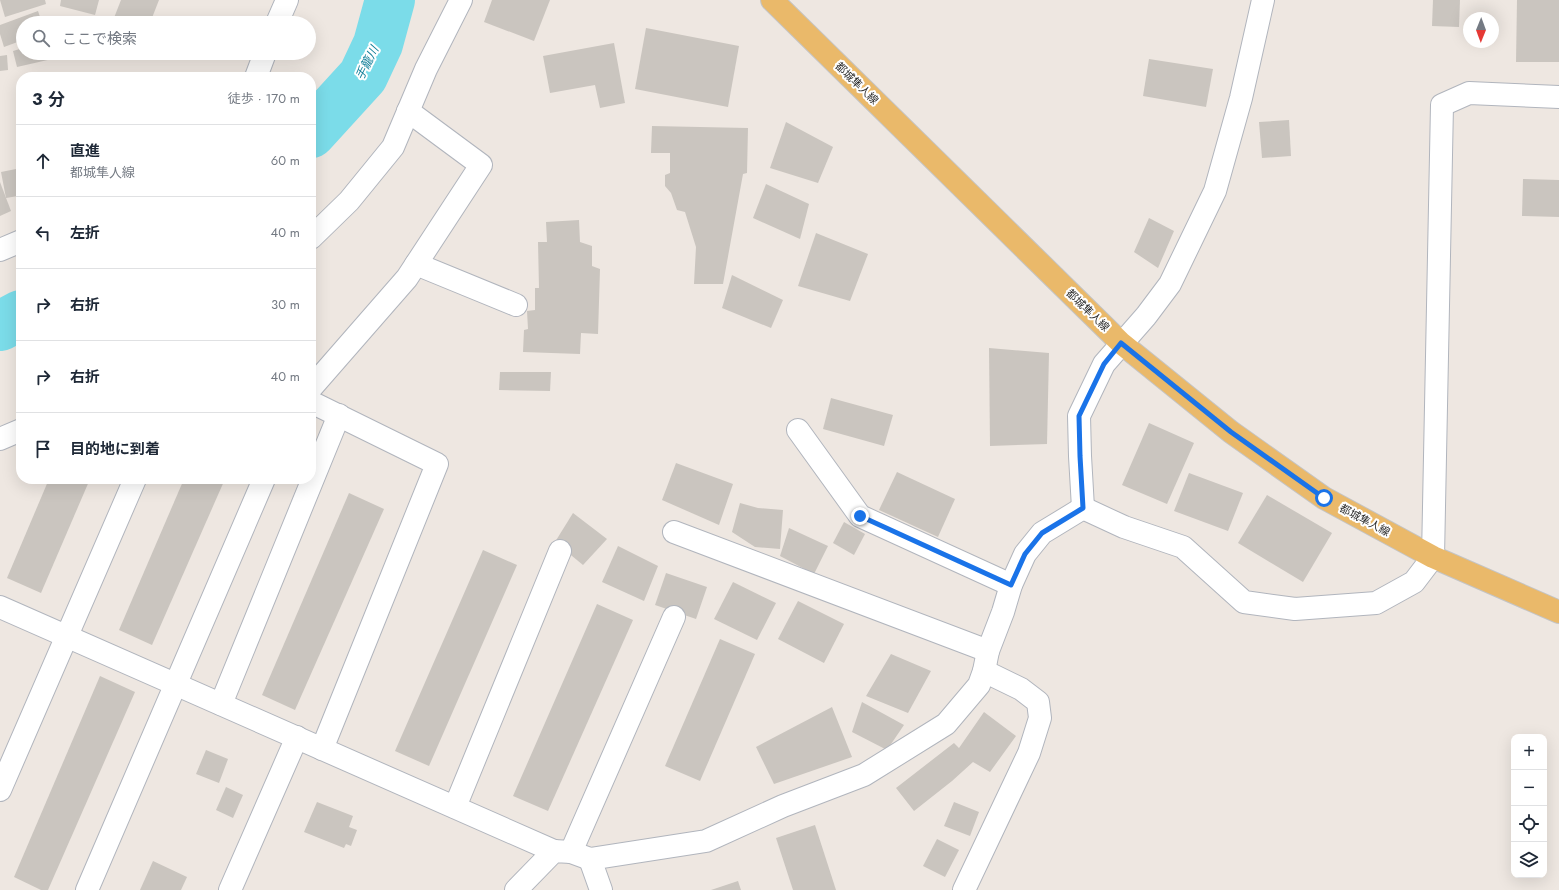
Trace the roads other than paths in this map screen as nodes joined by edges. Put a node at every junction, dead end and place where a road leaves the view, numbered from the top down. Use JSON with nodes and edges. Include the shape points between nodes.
{"nodes":[{"id":1,"x":287,"y":0,"type":"edge"},
{"id":2,"x":461,"y":0,"type":"edge"},
{"id":3,"x":772,"y":0,"type":"edge"},
{"id":4,"x":1263,"y":0,"type":"edge"},
{"id":5,"x":280,"y":16,"type":"edge"},
{"id":6,"x":262,"y":60,"type":"edge"},
{"id":7,"x":258,"y":72,"type":"edge"},
{"id":8,"x":1559,"y":97,"type":"edge"},
{"id":9,"x":408,"y":111,"type":"junction"},
{"id":10,"x":316,"y":233,"type":"edge"},
{"id":11,"x":16,"y":243,"type":"edge"},
{"id":12,"x":0,"y":250,"type":"edge"},
{"id":13,"x":416,"y":264,"type":"junction"},
{"id":14,"x":516,"y":305,"type":"dead end"},
{"id":15,"x":1121,"y":343,"type":"junction"},
{"id":16,"x":316,"y":382,"type":"edge"},
{"id":17,"x":316,"y":404,"type":"edge"},
{"id":18,"x":339,"y":415,"type":"junction"},
{"id":19,"x":798,"y":430,"type":"dead end"},
{"id":20,"x":16,"y":432,"type":"edge"},
{"id":21,"x":0,"y":439,"type":"edge"},
{"id":22,"x":316,"y":471,"type":"edge"},
{"id":23,"x":133,"y":484,"type":"edge"},
{"id":24,"x":262,"y":484,"type":"edge"},
{"id":25,"x":311,"y":484,"type":"edge"},
{"id":26,"x":1083,"y":508,"type":"junction"},
{"id":27,"x":674,"y":532,"type":"dead end"},
{"id":28,"x":560,"y":551,"type":"dead end"},
{"id":29,"x":1433,"y":557,"type":"junction"},
{"id":30,"x":1011,"y":585,"type":"junction"},
{"id":31,"x":0,"y":607,"type":"edge"},
{"id":32,"x":1559,"y":612,"type":"edge"},
{"id":33,"x":674,"y":617,"type":"dead end"},
{"id":34,"x":67,"y":636,"type":"junction"},
{"id":35,"x":986,"y":661,"type":"junction"},
{"id":36,"x":176,"y":684,"type":"junction"},
{"id":37,"x":221,"y":704,"type":"junction"},
{"id":38,"x":296,"y":737,"type":"junction"},
{"id":39,"x":322,"y":748,"type":"junction"},
{"id":40,"x":0,"y":790,"type":"edge"},
{"id":41,"x":455,"y":807,"type":"junction"},
{"id":42,"x":572,"y":854,"type":"junction"},
{"id":43,"x":87,"y":890,"type":"edge"},
{"id":44,"x":230,"y":890,"type":"edge"},
{"id":45,"x":516,"y":890,"type":"edge"},
{"id":46,"x":601,"y":890,"type":"edge"},
{"id":47,"x":964,"y":890,"type":"edge"}],
"edges":[{"from":1,"to":5,"type":"street"},
{"from":2,"to":9,"type":"street"},
{"from":3,"to":15,"type":"main road","name":"都城隼人線"},
{"from":4,"to":15,"type":"street","via":[[1241,98],[1215,190],[1170,284]]},
{"from":6,"to":7,"type":"street"},
{"from":8,"to":29,"type":"street","via":[[1470,93],[1442,105]]},
{"from":9,"to":10,"type":"street","via":[[393,147],[349,201]]},
{"from":9,"to":13,"type":"street","via":[[481,165]]},
{"from":11,"to":12,"type":"street"},
{"from":13,"to":14,"type":"street"},
{"from":13,"to":16,"type":"street"},
{"from":15,"to":26,"type":"street","via":[[1104,364],[1079,416]]},
{"from":15,"to":29,"type":"main road","name":"都城隼人線","via":[[1231,432],[1324,498]]},
{"from":17,"to":18,"type":"street"},
{"from":18,"to":22,"type":"street"},
{"from":18,"to":39,"type":"street","via":[[437,464]]},
{"from":19,"to":30,"type":"street","via":[[860,516]]},
{"from":20,"to":21,"type":"street"},
{"from":23,"to":34,"type":"street"},
{"from":24,"to":36,"type":"street"},
{"from":25,"to":37,"type":"street"},
{"from":26,"to":29,"type":"street","via":[[1124,527],[1183,547],[1244,602],[1295,609],[1376,603],[1414,582]]},
{"from":26,"to":30,"type":"street","via":[[1042,533],[1025,554]]},
{"from":27,"to":35,"type":"street"},
{"from":28,"to":41,"type":"street"},
{"from":29,"to":32,"type":"main road","name":"都城隼人線"},
{"from":30,"to":35,"type":"street"},
{"from":31,"to":34,"type":"street"},
{"from":33,"to":42,"type":"street"},
{"from":34,"to":36,"type":"street"},
{"from":34,"to":40,"type":"street"},
{"from":35,"to":42,"type":"street","via":[[979,685],[946,724],[864,775],[782,806],[706,842]]},
{"from":35,"to":47,"type":"street","via":[[1038,702],[1040,718],[1029,753]]},
{"from":36,"to":37,"type":"street"},
{"from":36,"to":43,"type":"street"},
{"from":37,"to":38,"type":"street"},
{"from":38,"to":39,"type":"street"},
{"from":38,"to":44,"type":"street"},
{"from":39,"to":41,"type":"street"},
{"from":41,"to":42,"type":"street"},
{"from":42,"to":45,"type":"street"},
{"from":42,"to":46,"type":"street"}]}
